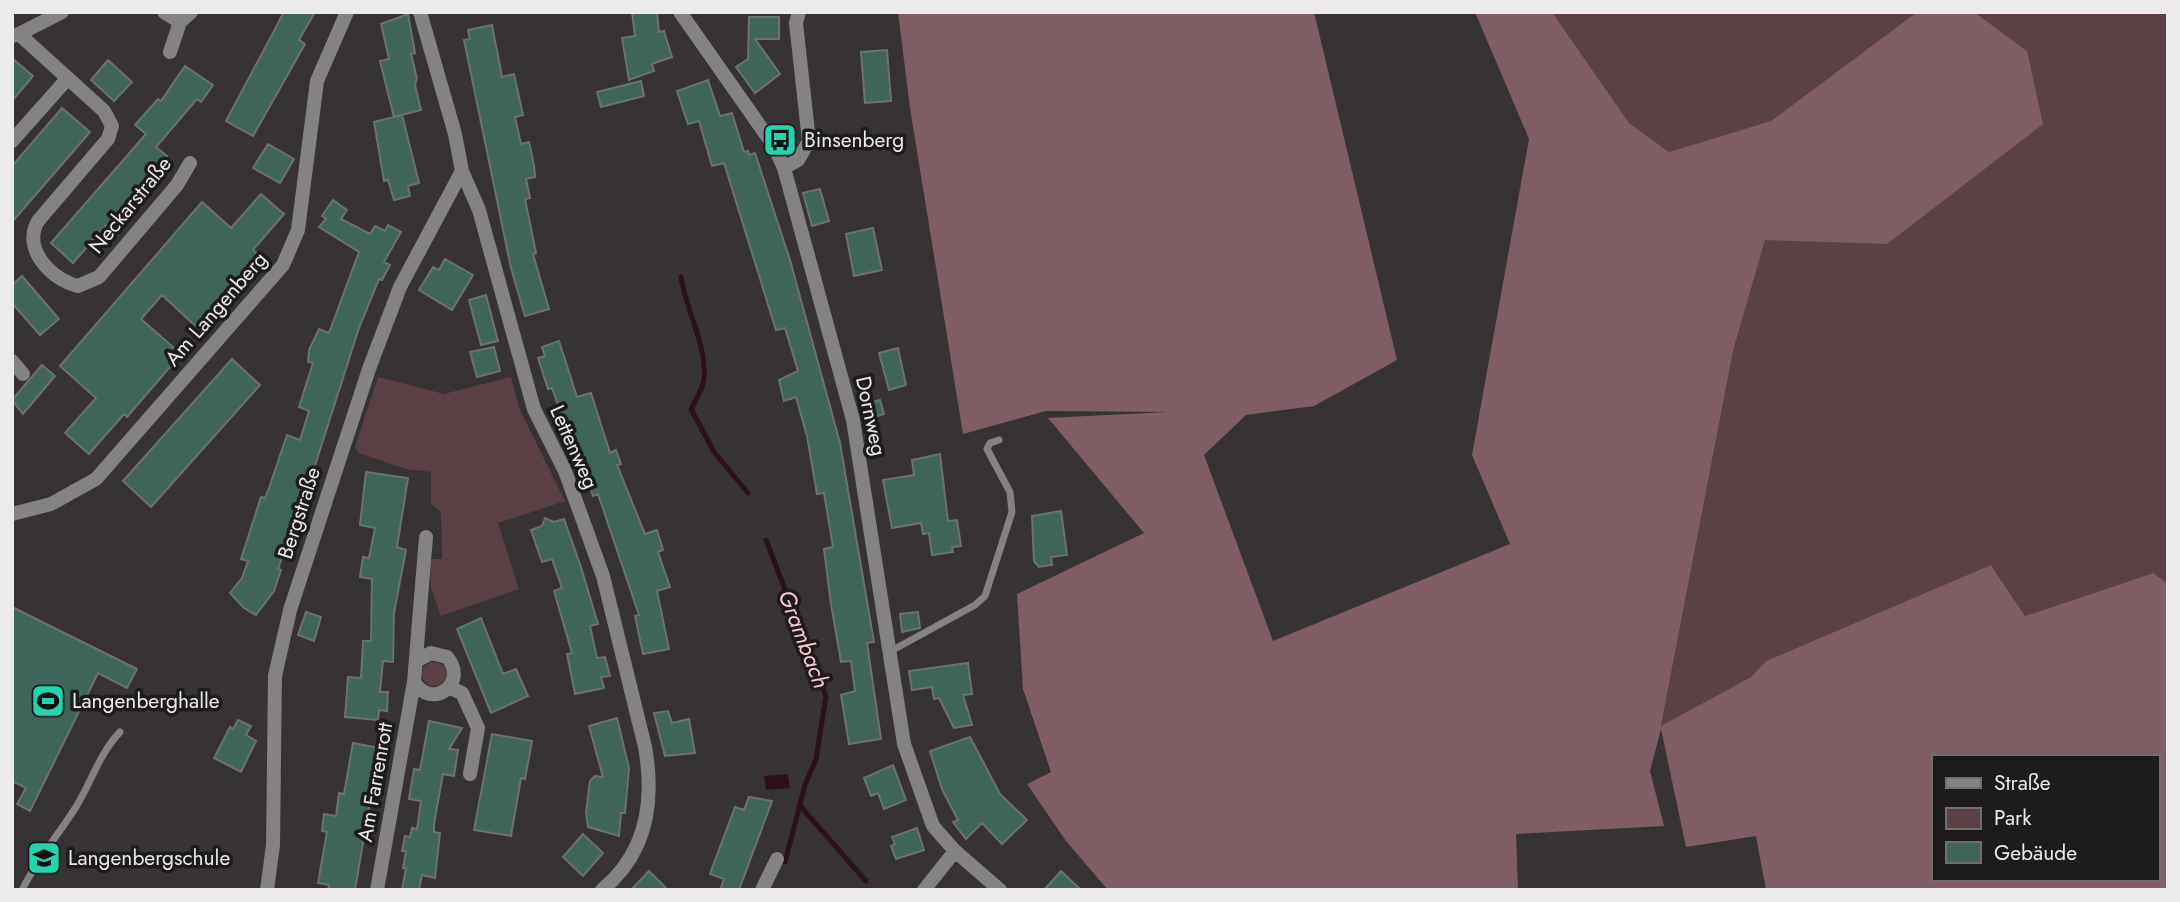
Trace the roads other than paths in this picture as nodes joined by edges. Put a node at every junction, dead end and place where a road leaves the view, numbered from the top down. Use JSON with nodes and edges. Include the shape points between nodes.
{"nodes":[{"id":1,"x":62,"y":12,"type":"edge"},
{"id":2,"x":164,"y":12,"type":"edge"},
{"id":3,"x":347,"y":12,"type":"edge"},
{"id":4,"x":420,"y":12,"type":"edge"},
{"id":5,"x":680,"y":12,"type":"edge"},
{"id":6,"x":799,"y":12,"type":"edge"},
{"id":7,"x":186,"y":17,"type":"edge"},
{"id":8,"x":16,"y":35,"type":"edge"},
{"id":9,"x":170,"y":52,"type":"dead end"},
{"id":10,"x":68,"y":78,"type":"junction"},
{"id":11,"x":12,"y":141,"type":"edge"},
{"id":12,"x":190,"y":163,"type":"dead end"},
{"id":13,"x":784,"y":168,"type":"junction"},
{"id":14,"x":462,"y":171,"type":"junction"},
{"id":15,"x":12,"y":361,"type":"edge"},
{"id":16,"x":23,"y":374,"type":"dead end"},
{"id":17,"x":999,"y":440,"type":"dead end"},
{"id":18,"x":12,"y":514,"type":"edge"},
{"id":19,"x":426,"y":537,"type":"dead end"},
{"id":20,"x":891,"y":651,"type":"junction"},
{"id":21,"x":416,"y":662,"type":"junction"},
{"id":22,"x":414,"y":682,"type":"junction"},
{"id":23,"x":450,"y":688,"type":"junction"},
{"id":24,"x":120,"y":732,"type":"dead end"},
{"id":25,"x":470,"y":774,"type":"dead end"},
{"id":26,"x":955,"y":851,"type":"junction"},
{"id":27,"x":776,"y":859,"type":"dead end"},
{"id":28,"x":22,"y":890,"type":"edge"},
{"id":29,"x":267,"y":890,"type":"edge"},
{"id":30,"x":377,"y":890,"type":"edge"},
{"id":31,"x":602,"y":890,"type":"edge"},
{"id":32,"x":762,"y":890,"type":"edge"},
{"id":33,"x":924,"y":890,"type":"edge"},
{"id":34,"x":1000,"y":890,"type":"edge"}],
"edges":[{"from":1,"to":8,"type":"street"},
{"from":2,"to":7,"type":"street"},
{"from":3,"to":18,"type":"street","name":"Am Langenberg","via":[[317,80],[298,230],[283,265],[96,479],[51,504]]},
{"from":4,"to":14,"type":"street","name":"Lettenweg"},
{"from":5,"to":13,"type":"street","name":"Dornweg","via":[[774,146]]},
{"from":6,"to":13,"type":"street","via":[[796,23],[809,141],[798,160]]},
{"from":7,"to":9,"type":"street"},
{"from":8,"to":10,"type":"street","name":"Neckarstraße"},
{"from":10,"to":11,"type":"street"},
{"from":10,"to":12,"type":"street","name":"Neckarstraße","via":[[104,111],[112,126],[108,139],[38,221],[31,236],[46,266],[62,281],[78,286],[99,277],[177,185]]},
{"from":13,"to":20,"type":"street","name":"Dornweg","via":[[853,421]]},
{"from":14,"to":29,"type":"street","name":"Bergstraße","via":[[400,287],[290,610],[275,676],[274,833]]},
{"from":14,"to":31,"type":"street","name":"Lettenweg","via":[[479,210],[534,409],[565,471],[603,576],[645,747],[649,769],[645,827],[637,850]]},
{"from":15,"to":16,"type":"street"},
{"from":17,"to":20,"type":"lane","via":[[987,449],[1010,492],[1012,512],[985,596]]},
{"from":19,"to":21,"type":"street","name":"Am Farrenrott"},
{"from":20,"to":26,"type":"street","name":"Dornweg","via":[[904,744],[933,826]]},
{"from":21,"to":22,"type":"street","name":"Am Farrenrott"},
{"from":21,"to":23,"type":"street","via":[[431,653],[447,657],[455,672]]},
{"from":22,"to":23,"type":"street","via":[[430,695]]},
{"from":22,"to":30,"type":"street","name":"Am Farrenrott"},
{"from":23,"to":25,"type":"street","via":[[462,693],[483,727]]},
{"from":24,"to":28,"type":"lane","via":[[106,747],[76,806]]},
{"from":26,"to":33,"type":"street"},
{"from":26,"to":34,"type":"street","name":"Dornweg"},
{"from":27,"to":32,"type":"street"}]}
